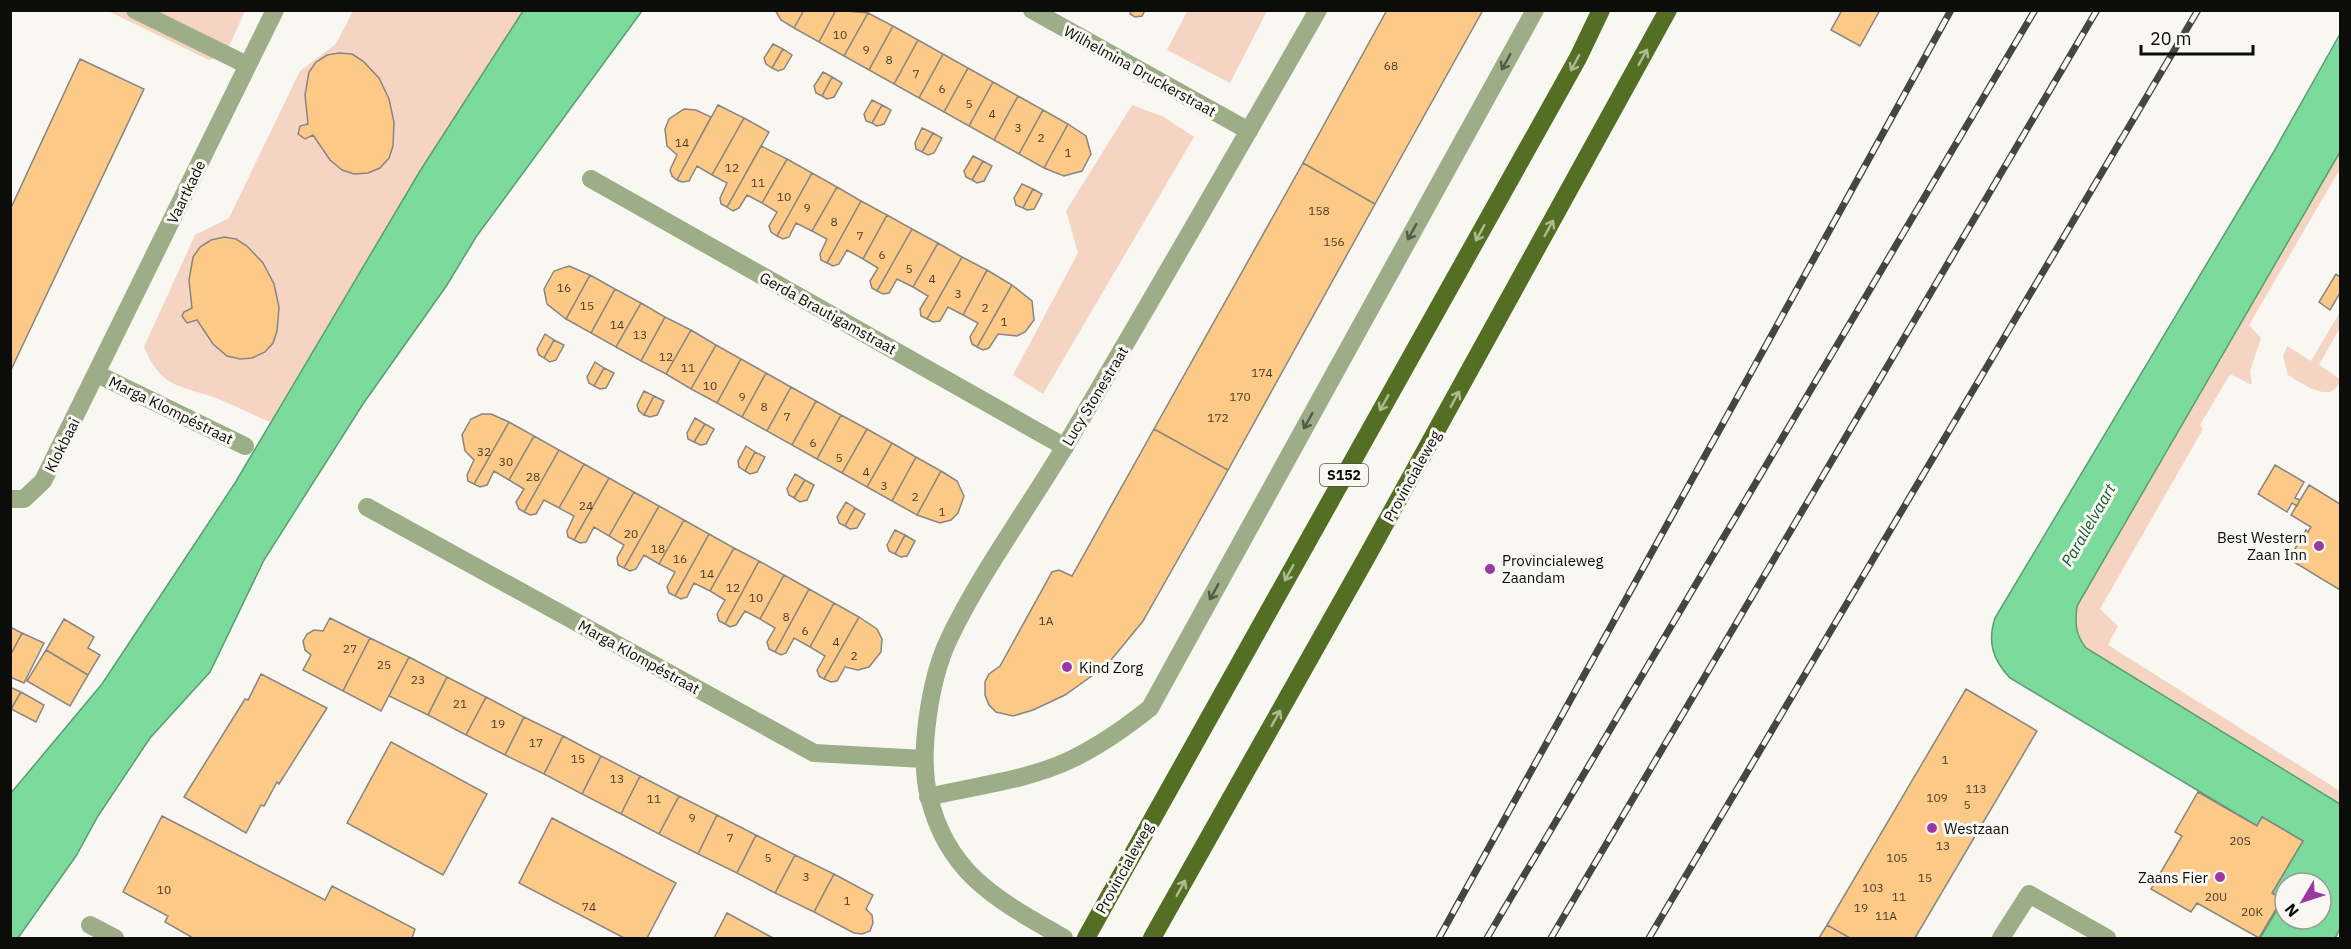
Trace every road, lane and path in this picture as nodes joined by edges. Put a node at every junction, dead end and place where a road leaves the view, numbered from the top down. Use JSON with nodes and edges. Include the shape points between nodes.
{"nodes":[{"id":1,"x":135,"y":10,"type":"edge"},
{"id":2,"x":274,"y":10,"type":"edge"},
{"id":3,"x":1032,"y":10,"type":"edge"},
{"id":4,"x":1318,"y":10,"type":"edge"},
{"id":5,"x":1535,"y":10,"type":"edge"},
{"id":6,"x":1601,"y":10,"type":"edge"},
{"id":7,"x":1668,"y":10,"type":"edge"},
{"id":8,"x":247,"y":65,"type":"junction"},
{"id":9,"x":1249,"y":131,"type":"junction"},
{"id":10,"x":591,"y":179,"type":"dead end"},
{"id":11,"x":98,"y":374,"type":"junction"},
{"id":12,"x":245,"y":446,"type":"dead end"},
{"id":13,"x":1065,"y":447,"type":"junction"},
{"id":14,"x":10,"y":499,"type":"edge"},
{"id":15,"x":368,"y":507,"type":"dead end"},
{"id":16,"x":924,"y":759,"type":"junction"},
{"id":17,"x":928,"y":797,"type":"junction"},
{"id":18,"x":90,"y":925,"type":"dead end"},
{"id":19,"x":115,"y":939,"type":"edge"},
{"id":20,"x":1064,"y":939,"type":"edge"},
{"id":21,"x":1086,"y":939,"type":"edge"},
{"id":22,"x":1152,"y":939,"type":"edge"},
{"id":23,"x":2001,"y":939,"type":"edge"},
{"id":24,"x":2107,"y":939,"type":"edge"}],
"edges":[{"from":1,"to":8,"type":"street"},
{"from":2,"to":8,"type":"street","name":"Vaartkade"},
{"from":3,"to":9,"type":"street","name":"Wilhelmina Druckerstraat"},
{"from":4,"to":9,"type":"street","name":"Lucy Stonestraat"},
{"from":5,"to":17,"type":"street","one_way":true,"via":[[1150,708],[1114,736],[1071,760],[1031,774]]},
{"from":6,"to":21,"type":"main road","name":"Provincialeweg","number":"S152","one_way":true,"via":[[1578,58]]},
{"from":22,"to":7,"type":"main road","name":"Provincialeweg","one_way":true},
{"from":8,"to":11,"type":"street","name":"Vaartkade"},
{"from":9,"to":13,"type":"street","name":"Lucy Stonestraat"},
{"from":10,"to":13,"type":"street","name":"Gerda Brautigamstraat"},
{"from":11,"to":12,"type":"street","name":"Marga Klompéstraat"},
{"from":11,"to":14,"type":"street","name":"Klokbaai","via":[[44,481],[24,499]]},
{"from":13,"to":16,"type":"street","name":"Lucy Stonestraat","via":[[947,643],[928,711]]},
{"from":15,"to":16,"type":"street","name":"Marga Klompéstraat","via":[[814,753]]},
{"from":16,"to":17,"type":"street","name":"Lucy Stonestraat"},
{"from":17,"to":20,"type":"street","via":[[949,851],[985,890]]},
{"from":18,"to":19,"type":"street"},
{"from":23,"to":24,"type":"street","via":[[2029,894]]}]}
